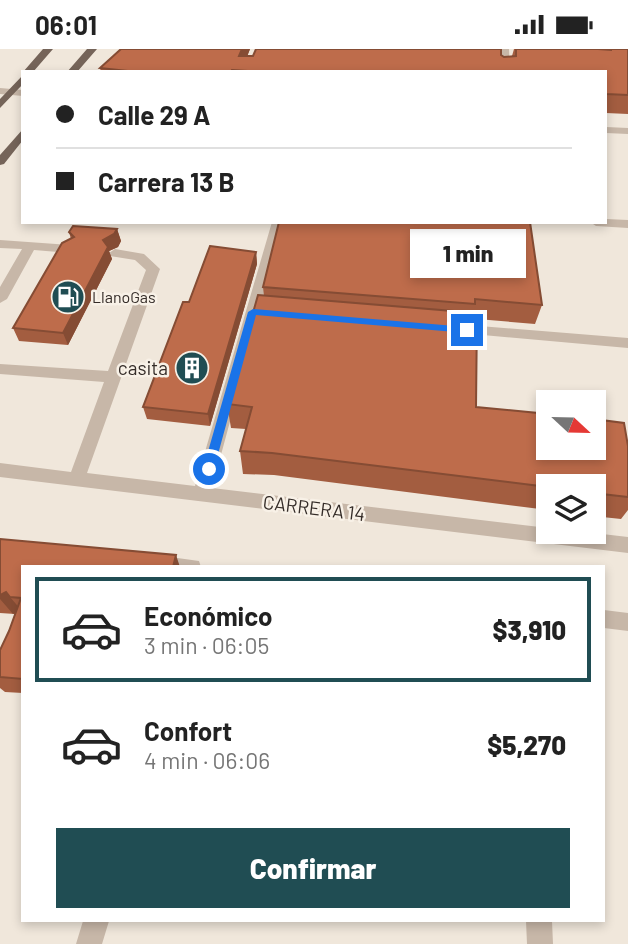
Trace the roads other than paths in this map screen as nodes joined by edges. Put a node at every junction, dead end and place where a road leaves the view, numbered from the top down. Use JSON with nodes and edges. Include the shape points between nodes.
{"nodes":[{"id":1,"x":48,"y":49,"type":"edge"},
{"id":2,"x":92,"y":49,"type":"edge"},
{"id":3,"x":504,"y":49,"type":"edge"},
{"id":4,"x":31,"y":70,"type":"edge"},
{"id":5,"x":74,"y":70,"type":"edge"},
{"id":6,"x":505,"y":70,"type":"edge"},
{"id":7,"x":21,"y":80,"type":"edge"},
{"id":8,"x":6,"y":91,"type":"edge"},
{"id":9,"x":0,"y":105,"type":"edge"},
{"id":10,"x":607,"y":130,"type":"edge"},
{"id":11,"x":628,"y":131,"type":"edge"},
{"id":12,"x":21,"y":135,"type":"edge"},
{"id":13,"x":0,"y":162,"type":"edge"},
{"id":14,"x":607,"y":223,"type":"edge"},
{"id":15,"x":278,"y":224,"type":"edge"},
{"id":16,"x":628,"y":225,"type":"edge"},
{"id":17,"x":0,"y":244,"type":"edge"},
{"id":18,"x":30,"y":246,"type":"junction"},
{"id":19,"x":70,"y":249,"type":"edge"},
{"id":20,"x":115,"y":253,"type":"dead end"},
{"id":21,"x":0,"y":299,"type":"edge"},
{"id":22,"x":433,"y":327,"type":"edge"},
{"id":23,"x":628,"y":343,"type":"edge"},
{"id":24,"x":0,"y":369,"type":"edge"},
{"id":25,"x":113,"y":377,"type":"junction"},
{"id":26,"x":0,"y":470,"type":"edge"},
{"id":27,"x":76,"y":480,"type":"junction"},
{"id":28,"x":201,"y":495,"type":"junction"},
{"id":29,"x":628,"y":545,"type":"edge"},
{"id":30,"x":141,"y":561,"type":"edge"},
{"id":31,"x":175,"y":565,"type":"edge"},
{"id":32,"x":605,"y":619,"type":"edge"},
{"id":33,"x":628,"y":622,"type":"edge"},
{"id":34,"x":96,"y":922,"type":"edge"},
{"id":35,"x":539,"y":922,"type":"edge"},
{"id":36,"x":89,"y":944,"type":"edge"},
{"id":37,"x":540,"y":944,"type":"edge"}],
"edges":[{"from":1,"to":4,"type":"main road"},
{"from":2,"to":5,"type":"main road"},
{"from":3,"to":6,"type":"street"},
{"from":7,"to":8,"type":"main road"},
{"from":8,"to":9,"type":"main road"},
{"from":10,"to":11,"type":"street"},
{"from":12,"to":13,"type":"main road"},
{"from":14,"to":16,"type":"street"},
{"from":15,"to":28,"type":"street","via":[[260,313]]},
{"from":17,"to":18,"type":"street"},
{"from":18,"to":19,"type":"street"},
{"from":18,"to":21,"type":"street"},
{"from":20,"to":25,"type":"street","via":[[139,257],[153,269]]},
{"from":22,"to":23,"type":"street"},
{"from":24,"to":25,"type":"street"},
{"from":25,"to":27,"type":"street"},
{"from":26,"to":27,"type":"street","name":"CARRERA 14"},
{"from":27,"to":28,"type":"street","name":"CARRERA 14"},
{"from":28,"to":29,"type":"street","name":"CARRERA 14"},
{"from":30,"to":31,"type":"street"},
{"from":32,"to":33,"type":"street"},
{"from":34,"to":36,"type":"street"},
{"from":35,"to":37,"type":"street"}]}
